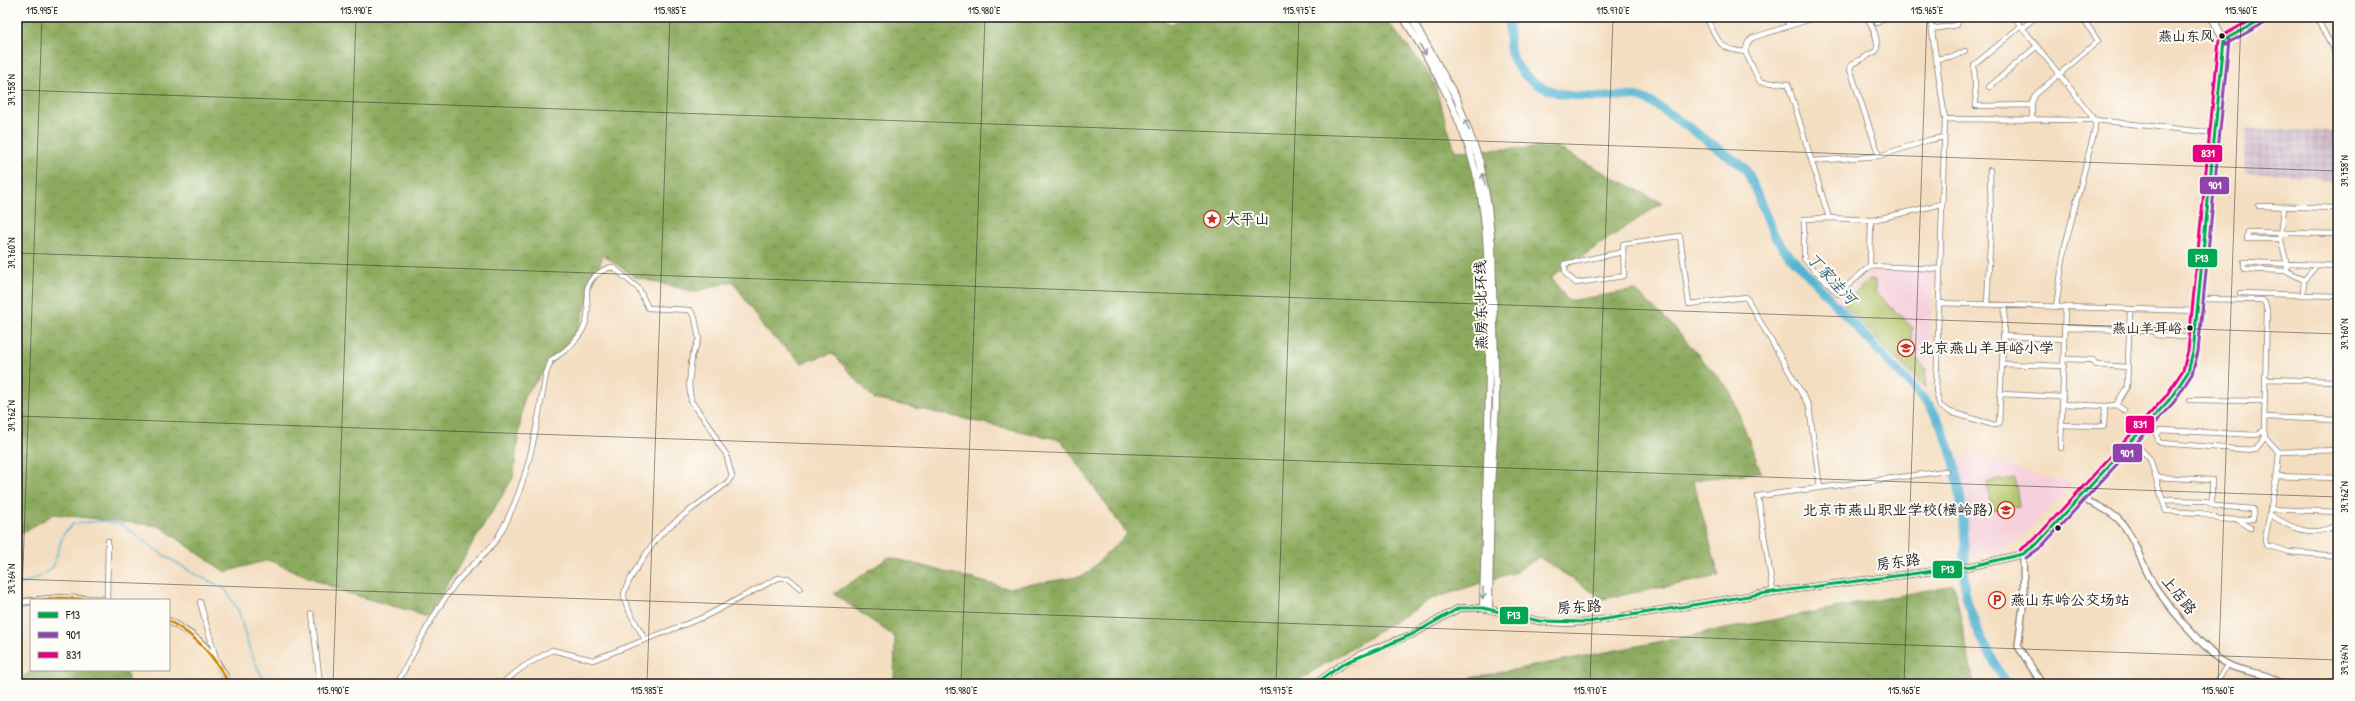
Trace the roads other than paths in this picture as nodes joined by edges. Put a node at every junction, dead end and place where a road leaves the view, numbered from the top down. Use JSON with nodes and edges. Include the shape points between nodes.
{"nodes":[{"id":1,"x":1403,"y":17,"type":"edge"},
{"id":2,"x":1411,"y":17,"type":"edge"},
{"id":3,"x":1706,"y":17,"type":"edge"},
{"id":4,"x":1783,"y":17,"type":"edge"},
{"id":5,"x":1817,"y":17,"type":"edge"},
{"id":6,"x":1867,"y":17,"type":"edge"},
{"id":7,"x":1886,"y":17,"type":"edge"},
{"id":8,"x":1930,"y":17,"type":"edge"},
{"id":9,"x":1959,"y":17,"type":"edge"},
{"id":10,"x":2014,"y":17,"type":"edge"},
{"id":11,"x":2035,"y":17,"type":"edge"},
{"id":12,"x":2082,"y":17,"type":"edge"},
{"id":13,"x":2212,"y":17,"type":"edge"},
{"id":14,"x":2266,"y":17,"type":"edge"},
{"id":15,"x":2316,"y":17,"type":"edge"},
{"id":16,"x":1877,"y":23,"type":"dead end"},
{"id":17,"x":1789,"y":24,"type":"junction"},
{"id":18,"x":2022,"y":27,"type":"junction"},
{"id":19,"x":1932,"y":29,"type":"junction"},
{"id":20,"x":2224,"y":40,"type":"junction"},
{"id":21,"x":2037,"y":46,"type":"junction"},
{"id":22,"x":1745,"y":52,"type":"junction"},
{"id":23,"x":1965,"y":52,"type":"dead end"},
{"id":24,"x":2338,"y":58,"type":"edge"},
{"id":25,"x":1936,"y":59,"type":"junction"},
{"id":26,"x":2059,"y":73,"type":"junction"},
{"id":27,"x":1989,"y":87,"type":"dead end"},
{"id":28,"x":2032,"y":105,"type":"junction"},
{"id":29,"x":1945,"y":119,"type":"junction"},
{"id":30,"x":2032,"y":120,"type":"junction"},
{"id":31,"x":2095,"y":120,"type":"junction"},
{"id":32,"x":2215,"y":133,"type":"junction"},
{"id":33,"x":1944,"y":137,"type":"junction"},
{"id":34,"x":1878,"y":156,"type":"junction"},
{"id":35,"x":1813,"y":161,"type":"junction"},
{"id":36,"x":1477,"y":162,"type":"junction"},
{"id":37,"x":1990,"y":170,"type":"dead end"},
{"id":38,"x":1942,"y":204,"type":"junction"},
{"id":39,"x":2259,"y":206,"type":"dead end"},
{"id":40,"x":2284,"y":207,"type":"junction"},
{"id":41,"x":2338,"y":208,"type":"edge"},
{"id":42,"x":1829,"y":218,"type":"junction"},
{"id":43,"x":1871,"y":220,"type":"junction"},
{"id":44,"x":2281,"y":232,"type":"junction"},
{"id":45,"x":2338,"y":234,"type":"edge"},
{"id":46,"x":2281,"y":239,"type":"junction"},
{"id":47,"x":1623,"y":252,"type":"junction"},
{"id":48,"x":2287,"y":264,"type":"junction"},
{"id":49,"x":2317,"y":265,"type":"junction"},
{"id":50,"x":1870,"y":266,"type":"junction"},
{"id":51,"x":2338,"y":266,"type":"edge"},
{"id":52,"x":1940,"y":270,"type":"junction"},
{"id":53,"x":2287,"y":271,"type":"junction"},
{"id":54,"x":2304,"y":280,"type":"junction"},
{"id":55,"x":2240,"y":293,"type":"dead end"},
{"id":56,"x":2303,"y":294,"type":"junction"},
{"id":57,"x":2338,"y":296,"type":"edge"},
{"id":58,"x":2199,"y":299,"type":"junction"},
{"id":59,"x":1939,"y":303,"type":"junction"},
{"id":60,"x":1987,"y":304,"type":"junction"},
{"id":61,"x":2005,"y":305,"type":"junction"},
{"id":62,"x":2056,"y":306,"type":"junction"},
{"id":63,"x":2065,"y":307,"type":"junction"},
{"id":64,"x":2130,"y":309,"type":"junction"},
{"id":65,"x":2198,"y":311,"type":"junction"},
{"id":66,"x":2065,"y":328,"type":"junction"},
{"id":67,"x":2129,"y":330,"type":"junction"},
{"id":68,"x":2003,"y":336,"type":"junction"},
{"id":69,"x":2184,"y":337,"type":"dead end"},
{"id":70,"x":2064,"y":339,"type":"junction"},
{"id":71,"x":2064,"y":359,"type":"junction"},
{"id":72,"x":2002,"y":364,"type":"junction"},
{"id":73,"x":2064,"y":366,"type":"junction"},
{"id":74,"x":2128,"y":367,"type":"junction"},
{"id":75,"x":2266,"y":379,"type":"junction"},
{"id":76,"x":2338,"y":381,"type":"edge"},
{"id":77,"x":2001,"y":394,"type":"junction"},
{"id":78,"x":2063,"y":397,"type":"junction"},
{"id":79,"x":2190,"y":400,"type":"dead end"},
{"id":80,"x":2265,"y":401,"type":"junction"},
{"id":81,"x":2063,"y":404,"type":"junction"},
{"id":82,"x":2116,"y":405,"type":"junction"},
{"id":83,"x":2105,"y":406,"type":"junction"},
{"id":84,"x":2124,"y":410,"type":"dead end"},
{"id":85,"x":2265,"y":417,"type":"junction"},
{"id":86,"x":2338,"y":420,"type":"edge"},
{"id":87,"x":2062,"y":425,"type":"junction"},
{"id":88,"x":2264,"y":430,"type":"junction"},
{"id":89,"x":2265,"y":437,"type":"junction"},
{"id":90,"x":2132,"y":440,"type":"junction"},
{"id":91,"x":2061,"y":448,"type":"dead end"},
{"id":92,"x":2338,"y":450,"type":"edge"},
{"id":93,"x":2279,"y":452,"type":"junction"},
{"id":94,"x":1946,"y":471,"type":"dead end"},
{"id":95,"x":2277,"y":476,"type":"junction"},
{"id":96,"x":2156,"y":477,"type":"junction"},
{"id":97,"x":2338,"y":478,"type":"edge"},
{"id":98,"x":1820,"y":488,"type":"junction"},
{"id":99,"x":2079,"y":498,"type":"junction"},
{"id":100,"x":2163,"y":500,"type":"junction"},
{"id":101,"x":2212,"y":504,"type":"junction"},
{"id":102,"x":2270,"y":511,"type":"junction"},
{"id":103,"x":2338,"y":512,"type":"edge"},
{"id":104,"x":2238,"y":520,"type":"junction"},
{"id":105,"x":2338,"y":524,"type":"edge"},
{"id":106,"x":2251,"y":528,"type":"dead end"},
{"id":107,"x":108,"y":541,"type":"dead end"},
{"id":108,"x":2023,"y":554,"type":"junction"},
{"id":109,"x":2338,"y":556,"type":"edge"},
{"id":110,"x":800,"y":588,"type":"dead end"},
{"id":111,"x":1774,"y":592,"type":"junction"},
{"id":112,"x":49,"y":599,"type":"edge"},
{"id":113,"x":83,"y":599,"type":"edge"},
{"id":114,"x":107,"y":599,"type":"edge"},
{"id":115,"x":30,"y":601,"type":"edge"},
{"id":116,"x":200,"y":602,"type":"dead end"},
{"id":117,"x":17,"y":603,"type":"edge"},
{"id":118,"x":1486,"y":608,"type":"junction"},
{"id":119,"x":312,"y":614,"type":"dead end"},
{"id":120,"x":170,"y":622,"type":"edge"},
{"id":121,"x":646,"y":640,"type":"junction"},
{"id":122,"x":216,"y":658,"type":"junction"},
{"id":123,"x":2227,"y":666,"type":"junction"},
{"id":124,"x":229,"y":684,"type":"edge"},
{"id":125,"x":320,"y":684,"type":"edge"},
{"id":126,"x":397,"y":684,"type":"edge"},
{"id":127,"x":501,"y":684,"type":"edge"},
{"id":128,"x":1315,"y":684,"type":"edge"},
{"id":129,"x":2042,"y":684,"type":"edge"},
{"id":130,"x":2214,"y":684,"type":"edge"},
{"id":131,"x":2282,"y":684,"type":"edge"}],
"edges":[{"from":1,"to":36,"type":"main road","name":"燕房东北环线","one_way":true,"via":[[1442,83]]},
{"from":36,"to":2,"type":"main road","name":"燕房东北环线","one_way":true,"via":[[1457,99]]},
{"from":3,"to":22,"type":"street","via":[[1719,42],[1728,50]]},
{"from":4,"to":17,"type":"street"},
{"from":5,"to":17,"type":"street"},
{"from":6,"to":34,"type":"street","via":[[1877,48],[1852,64],[1850,69]]},
{"from":7,"to":16,"type":"street"},
{"from":8,"to":19,"type":"street"},
{"from":9,"to":19,"type":"street","via":[[1957,25]]},
{"from":10,"to":18,"type":"street"},
{"from":11,"to":18,"type":"street"},
{"from":12,"to":26,"type":"street","via":[[2098,40]]},
{"from":13,"to":20,"type":"main road"},
{"from":14,"to":20,"type":"main road"},
{"from":15,"to":24,"type":"street"},
{"from":17,"to":22,"type":"street","via":[[1752,38]]},
{"from":18,"to":21,"type":"street"},
{"from":18,"to":28,"type":"street","via":[[1974,65],[1976,106]]},
{"from":19,"to":25,"type":"street"},
{"from":20,"to":32,"type":"main road","name":"房东路"},
{"from":21,"to":26,"type":"street"},
{"from":21,"to":27,"type":"street"},
{"from":22,"to":35,"type":"street","via":[[1760,82],[1788,84]]},
{"from":23,"to":25,"type":"street"},
{"from":25,"to":29,"type":"street"},
{"from":26,"to":28,"type":"street","via":[[2035,95]]},
{"from":26,"to":31,"type":"street"},
{"from":28,"to":30,"type":"street"},
{"from":29,"to":30,"type":"street"},
{"from":29,"to":33,"type":"street"},
{"from":30,"to":31,"type":"street"},
{"from":31,"to":32,"type":"street"},
{"from":31,"to":62,"type":"street","via":[[2095,130],[2065,246]]},
{"from":32,"to":58,"type":"main road","name":"房东路"},
{"from":33,"to":34,"type":"street"},
{"from":33,"to":38,"type":"street"},
{"from":34,"to":35,"type":"street"},
{"from":35,"to":42,"type":"street"},
{"from":36,"to":118,"type":"main road","name":"燕房东北环线","via":[[1483,206],[1488,296],[1490,403]]},
{"from":37,"to":60,"type":"street"},
{"from":38,"to":43,"type":"street"},
{"from":38,"to":52,"type":"street"},
{"from":39,"to":40,"type":"street"},
{"from":40,"to":41,"type":"street"},
{"from":40,"to":44,"type":"street"},
{"from":42,"to":43,"type":"street"},
{"from":42,"to":50,"type":"street","via":[[1804,219],[1804,259],[1838,294]]},
{"from":43,"to":50,"type":"street"},
{"from":44,"to":45,"type":"street"},
{"from":44,"to":46,"type":"street"},
{"from":44,"to":46,"type":"street","via":[[2248,232],[2248,239]]},
{"from":46,"to":48,"type":"street"},
{"from":47,"to":47,"type":"street","via":[[1624,276],[1576,283],[1566,274],[1564,264]]},
{"from":47,"to":98,"type":"street","via":[[1623,244],[1680,236],[1689,304],[1746,297],[1809,406]]},
{"from":48,"to":49,"type":"street"},
{"from":48,"to":53,"type":"street"},
{"from":48,"to":53,"type":"street","via":[[2244,262],[2244,269]]},
{"from":49,"to":51,"type":"street"},
{"from":49,"to":54,"type":"street"},
{"from":50,"to":52,"type":"street"},
{"from":52,"to":59,"type":"street"},
{"from":53,"to":54,"type":"street"},
{"from":54,"to":56,"type":"street"},
{"from":55,"to":56,"type":"street"},
{"from":56,"to":57,"type":"street"},
{"from":58,"to":65,"type":"main road","name":"房东路"},
{"from":58,"to":75,"type":"street","via":[[2262,300],[2265,303]]},
{"from":59,"to":60,"type":"street"},
{"from":59,"to":77,"type":"street","via":[[1936,391],[1940,406],[1969,418],[2000,424]]},
{"from":60,"to":61,"type":"street"},
{"from":61,"to":62,"type":"street"},
{"from":61,"to":68,"type":"street"},
{"from":62,"to":63,"type":"street"},
{"from":63,"to":64,"type":"street"},
{"from":63,"to":66,"type":"street"},
{"from":64,"to":65,"type":"street"},
{"from":64,"to":67,"type":"street"},
{"from":65,"to":90,"type":"main road","name":"房东路","via":[[2188,372],[2176,391]]},
{"from":66,"to":67,"type":"street"},
{"from":66,"to":70,"type":"street"},
{"from":67,"to":69,"type":"street","via":[[2154,331],[2156,335]]},
{"from":67,"to":74,"type":"street"},
{"from":68,"to":70,"type":"street"},
{"from":68,"to":72,"type":"street"},
{"from":70,"to":71,"type":"street"},
{"from":71,"to":73,"type":"street"},
{"from":71,"to":74,"type":"street","via":[[2093,360],[2096,365]]},
{"from":72,"to":73,"type":"street"},
{"from":72,"to":77,"type":"street"},
{"from":73,"to":78,"type":"street"},
{"from":74,"to":82,"type":"street","via":[[2127,387]]},
{"from":75,"to":76,"type":"street"},
{"from":75,"to":80,"type":"street"},
{"from":77,"to":78,"type":"street"},
{"from":78,"to":81,"type":"street"},
{"from":79,"to":80,"type":"street"},
{"from":80,"to":85,"type":"street"},
{"from":81,"to":83,"type":"street"},
{"from":81,"to":87,"type":"street"},
{"from":82,"to":83,"type":"street"},
{"from":82,"to":84,"type":"street"},
{"from":83,"to":87,"type":"street","via":[[2104,426]]},
{"from":85,"to":86,"type":"street"},
{"from":85,"to":88,"type":"street"},
{"from":87,"to":91,"type":"street"},
{"from":88,"to":89,"type":"street"},
{"from":88,"to":89,"type":"street","via":[[2257,435],[2160,430],[2157,435],[2161,443],[2256,450]]},
{"from":89,"to":93,"type":"street"},
{"from":90,"to":96,"type":"street","via":[[2150,459]]},
{"from":90,"to":99,"type":"main road","name":"房东路"},
{"from":92,"to":93,"type":"street"},
{"from":93,"to":95,"type":"street"},
{"from":94,"to":98,"type":"street"},
{"from":95,"to":97,"type":"street"},
{"from":95,"to":102,"type":"street"},
{"from":96,"to":100,"type":"street"},
{"from":96,"to":101,"type":"street","via":[[2212,480]]},
{"from":98,"to":111,"type":"street","via":[[1758,496]]},
{"from":99,"to":108,"type":"main road","name":"房东路","via":[[2037,544]]},
{"from":99,"to":123,"type":"street","name":"上店路","via":[[2102,507],[2117,518],[2128,533],[2157,591],[2212,653]]},
{"from":100,"to":101,"type":"street","via":[[2206,501]]},
{"from":100,"to":104,"type":"street","via":[[2166,511],[2200,513],[2218,519]]},
{"from":101,"to":104,"type":"street","via":[[2253,509],[2253,520]]},
{"from":102,"to":103,"type":"street"},
{"from":102,"to":105,"type":"street","via":[[2292,528],[2310,532]]},
{"from":102,"to":109,"type":"street","via":[[2265,539],[2268,547],[2289,552]]},
{"from":104,"to":106,"type":"street"},
{"from":107,"to":114,"type":"street"},
{"from":108,"to":111,"type":"main road","name":"房东路","via":[[1972,566]]},
{"from":108,"to":129,"type":"street","via":[[2024,598],[2018,646]]},
{"from":110,"to":121,"type":"street","via":[[788,578],[778,578],[704,617]]},
{"from":111,"to":118,"type":"main road","name":"房东路","via":[[1588,622],[1540,621]]},
{"from":112,"to":113,"type":"street"},
{"from":115,"to":117,"type":"street"},
{"from":116,"to":122,"type":"street"},
{"from":118,"to":128,"type":"main road","name":"房东路","via":[[1465,607],[1451,612],[1413,634],[1343,664]]},
{"from":119,"to":125,"type":"street"},
{"from":120,"to":122,"type":"street","via":[[205,645]]},
{"from":121,"to":126,"type":"street","via":[[626,604],[625,587],[662,533],[727,483],[732,476],[732,470],[714,431],[691,401],[692,356],[699,340],[693,314],[690,310],[648,308],[639,289],[613,267],[605,268],[587,285],[586,322],[564,353],[551,360],[546,374],[528,469],[498,538],[454,585]]},
{"from":121,"to":127,"type":"street","via":[[593,660],[552,650],[523,666]]},
{"from":122,"to":124,"type":"street"},
{"from":123,"to":130,"type":"street"},
{"from":123,"to":131,"type":"street","name":"上店路","via":[[2274,678]]}]}
